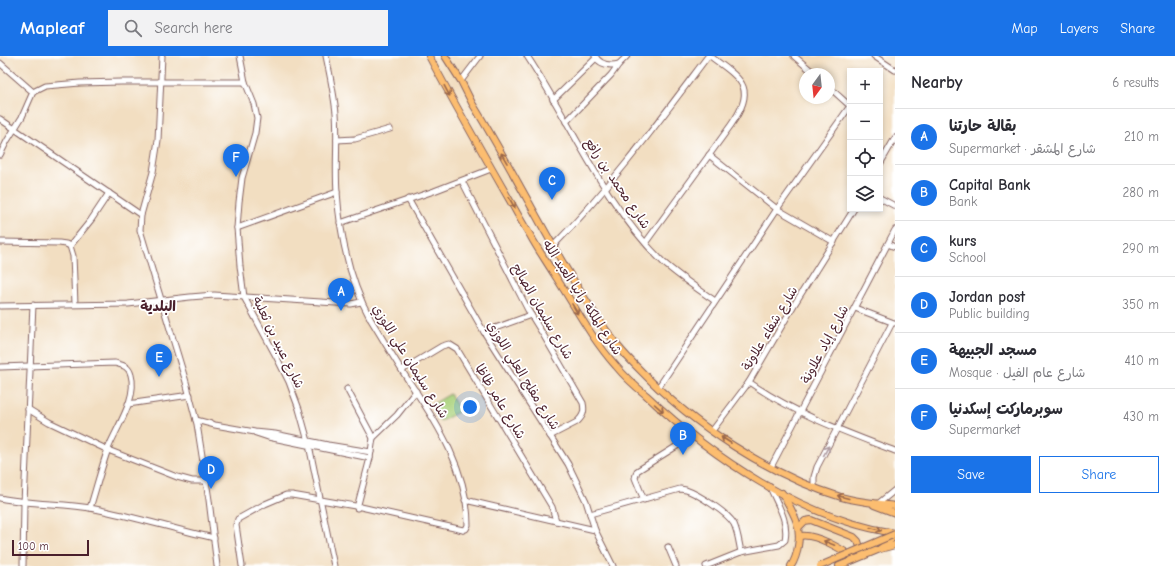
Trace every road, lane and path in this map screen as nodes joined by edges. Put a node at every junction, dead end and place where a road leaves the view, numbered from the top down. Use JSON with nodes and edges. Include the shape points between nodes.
{"nodes":[{"id":1,"x":162,"y":56,"type":"edge"},
{"id":2,"x":240,"y":56,"type":"edge"},
{"id":3,"x":326,"y":56,"type":"edge"},
{"id":4,"x":429,"y":56,"type":"edge"},
{"id":5,"x":445,"y":56,"type":"edge"},
{"id":6,"x":480,"y":56,"type":"edge"},
{"id":7,"x":527,"y":56,"type":"edge"},
{"id":8,"x":627,"y":56,"type":"edge"},
{"id":9,"x":709,"y":56,"type":"edge"},
{"id":10,"x":794,"y":56,"type":"edge"},
{"id":11,"x":874,"y":56,"type":"edge"},
{"id":12,"x":596,"y":57,"type":"edge"},
{"id":13,"x":0,"y":63,"type":"edge"},
{"id":14,"x":619,"y":64,"type":"junction"},
{"id":15,"x":808,"y":68,"type":"edge"},
{"id":16,"x":895,"y":70,"type":"edge"},
{"id":17,"x":461,"y":81,"type":"junction"},
{"id":18,"x":160,"y":82,"type":"junction"},
{"id":19,"x":245,"y":82,"type":"junction"},
{"id":20,"x":33,"y":92,"type":"junction"},
{"id":21,"x":835,"y":92,"type":"edge"},
{"id":22,"x":553,"y":100,"type":"junction"},
{"id":23,"x":848,"y":104,"type":"edge"},
{"id":24,"x":847,"y":110,"type":"edge"},
{"id":25,"x":0,"y":119,"type":"edge"},
{"id":26,"x":566,"y":122,"type":"junction"},
{"id":27,"x":15,"y":129,"type":"junction"},
{"id":28,"x":390,"y":129,"type":"dead end"},
{"id":29,"x":895,"y":138,"type":"edge"},
{"id":30,"x":337,"y":140,"type":"junction"},
{"id":31,"x":0,"y":155,"type":"edge"},
{"id":32,"x":710,"y":155,"type":"junction"},
{"id":33,"x":883,"y":159,"type":"edge"},
{"id":34,"x":491,"y":169,"type":"junction"},
{"id":35,"x":462,"y":181,"type":"junction"},
{"id":36,"x":606,"y":187,"type":"junction"},
{"id":37,"x":337,"y":192,"type":"junction"},
{"id":38,"x":109,"y":193,"type":"junction"},
{"id":39,"x":408,"y":199,"type":"junction"},
{"id":40,"x":883,"y":200,"type":"edge"},
{"id":41,"x":895,"y":206,"type":"edge"},
{"id":42,"x":777,"y":208,"type":"junction"},
{"id":43,"x":852,"y":212,"type":"edge"},
{"id":44,"x":141,"y":215,"type":"junction"},
{"id":45,"x":340,"y":222,"type":"junction"},
{"id":46,"x":237,"y":228,"type":"junction"},
{"id":47,"x":895,"y":230,"type":"edge"},
{"id":48,"x":0,"y":242,"type":"edge"},
{"id":49,"x":646,"y":242,"type":"junction"},
{"id":50,"x":834,"y":242,"type":"junction"},
{"id":51,"x":888,"y":244,"type":"junction"},
{"id":52,"x":554,"y":245,"type":"junction"},
{"id":53,"x":70,"y":246,"type":"junction"},
{"id":54,"x":895,"y":247,"type":"edge"},
{"id":55,"x":244,"y":297,"type":"junction"},
{"id":56,"x":161,"y":300,"type":"junction"},
{"id":57,"x":715,"y":301,"type":"junction"},
{"id":58,"x":361,"y":302,"type":"junction"},
{"id":59,"x":75,"y":304,"type":"junction"},
{"id":60,"x":33,"y":305,"type":"junction"},
{"id":61,"x":0,"y":306,"type":"edge"},
{"id":62,"x":854,"y":308,"type":"junction"},
{"id":63,"x":531,"y":315,"type":"junction"},
{"id":64,"x":894,"y":323,"type":"edge"},
{"id":65,"x":484,"y":332,"type":"junction"},
{"id":66,"x":0,"y":366,"type":"edge"},
{"id":67,"x":30,"y":367,"type":"junction"},
{"id":68,"x":402,"y":370,"type":"junction"},
{"id":69,"x":749,"y":382,"type":"junction"},
{"id":70,"x":347,"y":388,"type":"dead end"},
{"id":71,"x":658,"y":388,"type":"junction"},
{"id":72,"x":416,"y":391,"type":"junction"},
{"id":73,"x":190,"y":395,"type":"junction"},
{"id":74,"x":128,"y":404,"type":"junction"},
{"id":75,"x":28,"y":409,"type":"junction"},
{"id":76,"x":801,"y":412,"type":"junction"},
{"id":77,"x":196,"y":420,"type":"junction"},
{"id":78,"x":838,"y":429,"type":"junction"},
{"id":79,"x":712,"y":431,"type":"junction"},
{"id":80,"x":550,"y":436,"type":"junction"},
{"id":81,"x":693,"y":436,"type":"junction"},
{"id":82,"x":372,"y":438,"type":"junction"},
{"id":83,"x":308,"y":443,"type":"junction"},
{"id":84,"x":108,"y":450,"type":"junction"},
{"id":85,"x":895,"y":451,"type":"edge"},
{"id":86,"x":371,"y":455,"type":"junction"},
{"id":87,"x":771,"y":467,"type":"junction"},
{"id":88,"x":207,"y":482,"type":"junction"},
{"id":89,"x":770,"y":487,"type":"junction"},
{"id":90,"x":814,"y":487,"type":"junction"},
{"id":91,"x":895,"y":490,"type":"edge"},
{"id":92,"x":782,"y":493,"type":"junction"},
{"id":93,"x":0,"y":498,"type":"edge"},
{"id":94,"x":319,"y":500,"type":"junction"},
{"id":95,"x":465,"y":500,"type":"junction"},
{"id":96,"x":644,"y":500,"type":"junction"},
{"id":97,"x":862,"y":501,"type":"junction"},
{"id":98,"x":24,"y":503,"type":"junction"},
{"id":99,"x":878,"y":504,"type":"junction"},
{"id":100,"x":895,"y":506,"type":"edge"},
{"id":101,"x":356,"y":507,"type":"junction"},
{"id":102,"x":90,"y":508,"type":"junction"},
{"id":103,"x":895,"y":513,"type":"edge"},
{"id":104,"x":590,"y":514,"type":"junction"},
{"id":105,"x":556,"y":521,"type":"junction"},
{"id":106,"x":799,"y":527,"type":"junction"},
{"id":107,"x":594,"y":530,"type":"junction"},
{"id":108,"x":895,"y":534,"type":"edge"},
{"id":109,"x":800,"y":536,"type":"junction"},
{"id":110,"x":214,"y":538,"type":"junction"},
{"id":111,"x":895,"y":545,"type":"edge"},
{"id":112,"x":668,"y":547,"type":"dead end"},
{"id":113,"x":880,"y":550,"type":"junction"},
{"id":114,"x":741,"y":552,"type":"junction"},
{"id":115,"x":863,"y":556,"type":"junction"},
{"id":116,"x":855,"y":559,"type":"junction"},
{"id":117,"x":23,"y":566,"type":"edge"},
{"id":118,"x":217,"y":566,"type":"edge"},
{"id":119,"x":242,"y":566,"type":"edge"},
{"id":120,"x":334,"y":566,"type":"edge"},
{"id":121,"x":613,"y":566,"type":"edge"},
{"id":122,"x":676,"y":566,"type":"edge"},
{"id":123,"x":706,"y":566,"type":"edge"},
{"id":124,"x":791,"y":566,"type":"edge"},
{"id":125,"x":820,"y":566,"type":"edge"},
{"id":126,"x":839,"y":566,"type":"edge"}],
"edges":[{"from":1,"to":18,"type":"street"},
{"from":2,"to":19,"type":"street","name":"شارع عبيد بن ثعلبة"},
{"from":3,"to":30,"type":"street","name":"شارع سليمان علي اللوزي","via":[[336,113]]},
{"from":4,"to":34,"type":"main road","name":"شارع الملكة رانيا العبد الله","one_way":true},
{"from":5,"to":17,"type":"main road","name":"شارع الملكة رانيا العبد الله"},
{"from":6,"to":17,"type":"street"},
{"from":7,"to":22,"type":"street","name":"شارع محمد بن رافع"},
{"from":8,"to":14,"type":"street"},
{"from":9,"to":32,"type":"street","via":[[738,77],[745,94],[738,115]]},
{"from":9,"to":36,"type":"street"},
{"from":10,"to":15,"type":"street"},
{"from":11,"to":16,"type":"street"},
{"from":12,"to":14,"type":"street","via":[[607,65]]},
{"from":12,"to":22,"type":"street"},
{"from":13,"to":20,"type":"street"},
{"from":14,"to":26,"type":"street"},
{"from":52,"to":17,"type":"main road","name":"شارع الملكة رانيا العبد الله","one_way":true},
{"from":18,"to":19,"type":"street"},
{"from":18,"to":20,"type":"street","via":[[45,86]]},
{"from":18,"to":44,"type":"street","via":[[157,149]]},
{"from":19,"to":46,"type":"street","name":"شارع عبيد بن ثعلبة","via":[[257,118],[242,178]]},
{"from":20,"to":27,"type":"street"},
{"from":21,"to":23,"type":"street"},
{"from":22,"to":26,"type":"street","name":"شارع محمد بن رافع"},
{"from":24,"to":42,"type":"street"},
{"from":25,"to":27,"type":"street"},
{"from":26,"to":36,"type":"street","name":"شارع محمد بن رافع"},
{"from":27,"to":31,"type":"street"},
{"from":27,"to":38,"type":"street"},
{"from":28,"to":30,"type":"street","via":[[355,139]]},
{"from":29,"to":33,"type":"street"},
{"from":30,"to":37,"type":"street","name":"شارع سليمان علي اللوزي"},
{"from":32,"to":42,"type":"street"},
{"from":32,"to":49,"type":"street"},
{"from":34,"to":35,"type":"street"},
{"from":34,"to":81,"type":"main road","name":"شارع الملكة رانيا العبد الله","one_way":true,"via":[[582,321],[607,356],[626,378]]},
{"from":35,"to":39,"type":"street"},
{"from":35,"to":63,"type":"street","name":"شارع سليمان الصالح"},
{"from":36,"to":49,"type":"street","name":"شارع محمد بن رافع"},
{"from":36,"to":52,"type":"street"},
{"from":37,"to":45,"type":"street","name":"شارع سليمان علي اللوزي"},
{"from":37,"to":46,"type":"street"},
{"from":38,"to":44,"type":"street"},
{"from":38,"to":53,"type":"street"},
{"from":39,"to":45,"type":"street"},
{"from":39,"to":65,"type":"street","name":"شارع مفلح العلي اللوزي"},
{"from":40,"to":41,"type":"street"},
{"from":42,"to":50,"type":"street"},
{"from":42,"to":57,"type":"street"},
{"from":43,"to":50,"type":"street","name":"شارع شفاء علاونة"},
{"from":44,"to":56,"type":"street","via":[[140,230]]},
{"from":45,"to":58,"type":"street","name":"شارع سليمان علي اللوزي"},
{"from":46,"to":55,"type":"street","name":"شارع عبيد بن ثعلبة"},
{"from":47,"to":51,"type":"street","name":"شارع إياد علاونة"},
{"from":48,"to":53,"type":"street","via":[[59,243]]},
{"from":49,"to":57,"type":"street","name":"شارع محمد بن رافع","via":[[676,273]]},
{"from":50,"to":69,"type":"street","name":"شارع شفاء علاونة"},
{"from":51,"to":54,"type":"street"},
{"from":51,"to":62,"type":"street","name":"شارع إياد علاونة"},
{"from":52,"to":71,"type":"main road","name":"شارع الملكة رانيا العبد الله","via":[[586,300],[618,346]]},
{"from":53,"to":59,"type":"street"},
{"from":55,"to":56,"type":"street","via":[[208,296]]},
{"from":55,"to":58,"type":"street","via":[[351,304]]},
{"from":55,"to":83,"type":"street","name":"شارع عبيد بن ثعلبة","via":[[289,382]]},
{"from":56,"to":59,"type":"street","via":[[128,304]]},
{"from":56,"to":73,"type":"street"},
{"from":57,"to":71,"type":"street"},
{"from":58,"to":68,"type":"street","name":"شارع سليمان علي اللوزي"},
{"from":59,"to":60,"type":"street"},
{"from":60,"to":61,"type":"street"},
{"from":60,"to":67,"type":"street"},
{"from":62,"to":64,"type":"street"},
{"from":62,"to":76,"type":"street","name":"شارع إياد علاونة"},
{"from":63,"to":65,"type":"street"},
{"from":63,"to":80,"type":"street","name":"شارع سليمان الصالح","via":[[570,380],[584,409],[584,414],[577,422]]},
{"from":64,"to":78,"type":"street"},
{"from":65,"to":80,"type":"street","name":"شارع مفلح العلي اللوزي"},
{"from":66,"to":67,"type":"street"},
{"from":67,"to":74,"type":"street","via":[[107,363],[127,367],[132,376],[133,386]]},
{"from":67,"to":75,"type":"street"},
{"from":68,"to":72,"type":"street","name":"شارع سليمان علي اللوزي"},
{"from":68,"to":105,"type":"street","name":"شارع عامر ظاظا","via":[[442,346],[449,344],[457,349],[552,507]]},
{"from":69,"to":76,"type":"street","name":"شارع شفاء علاونة"},
{"from":69,"to":79,"type":"street"},
{"from":70,"to":82,"type":"street"},
{"from":71,"to":79,"type":"main road","name":"شارع الملكة رانيا العبد الله"},
{"from":72,"to":82,"type":"street","via":[[397,415]]},
{"from":72,"to":95,"type":"street","name":"شارع سليمان علي اللوزي","via":[[448,446]]},
{"from":73,"to":74,"type":"street"},
{"from":73,"to":77,"type":"street"},
{"from":74,"to":84,"type":"street"},
{"from":75,"to":84,"type":"street"},
{"from":75,"to":98,"type":"street"},
{"from":76,"to":78,"type":"street","name":"شارع شفاء علاونة"},
{"from":76,"to":87,"type":"street","name":"شارع إياد علاونة"},
{"from":77,"to":83,"type":"street","via":[[255,432],[262,436]]},
{"from":77,"to":88,"type":"street"},
{"from":78,"to":85,"type":"street","name":"شارع شفاء علاونة"},
{"from":90,"to":78,"type":"street","one_way":true,"via":[[817,467]]},
{"from":87,"to":79,"type":"main road","name":"شارع الملكة رانيا العبد الله","one_way":true},
{"from":80,"to":104,"type":"street","name":"شارع مفلح العلي اللوزي","via":[[568,464]]},
{"from":81,"to":89,"type":"main road","name":"شارع الملكة رانيا العبد الله"},
{"from":81,"to":96,"type":"street","via":[[637,471],[635,478]]},
{"from":82,"to":86,"type":"street"},
{"from":83,"to":86,"type":"street"},
{"from":83,"to":94,"type":"street","name":"شارع عبيد بن ثعلبة"},
{"from":84,"to":88,"type":"street","via":[[177,477]]},
{"from":84,"to":102,"type":"street"},
{"from":86,"to":101,"type":"street"},
{"from":87,"to":90,"type":"main road","name":"شارع الملكة رانيا العبد الله","via":[[792,479]]},
{"from":88,"to":110,"type":"street"},
{"from":89,"to":92,"type":"main road","name":"شارع الملكة رانيا العبد الله"},
{"from":89,"to":114,"type":"street","via":[[784,518],[785,540],[779,545]]},
{"from":97,"to":90,"type":"main road","name":"شارع الملكة رانيا العبد الله","one_way":true,"via":[[841,497]]},
{"from":91,"to":99,"type":"street"},
{"from":92,"to":106,"type":"main road"},
{"from":92,"to":108,"type":"main road","name":"شارع الملكة رانيا العبد الله","one_way":true,"via":[[835,517]]},
{"from":93,"to":98,"type":"street"},
{"from":94,"to":101,"type":"street"},
{"from":94,"to":119,"type":"street","via":[[286,496],[238,519],[236,526]]},
{"from":94,"to":120,"type":"street","name":"شارع عبيد بن ثعلبة"},
{"from":95,"to":101,"type":"street","name":"شارع سليمان علي اللوزي","via":[[468,526],[463,530]]},
{"from":95,"to":105,"type":"street"},
{"from":96,"to":104,"type":"street"},
{"from":96,"to":114,"type":"street","via":[[680,489],[689,491],[729,518],[736,528]]},
{"from":97,"to":99,"type":"main road","name":"شارع الملكة رانيا العبد الله"},
{"from":97,"to":103,"type":"main road"},
{"from":98,"to":102,"type":"street"},
{"from":98,"to":117,"type":"street"},
{"from":99,"to":100,"type":"main road","name":"شارع الملكة رانيا العبد الله"},
{"from":102,"to":110,"type":"street"},
{"from":104,"to":107,"type":"street","name":"شارع مفلح العلي اللوزي"},
{"from":105,"to":107,"type":"street"},
{"from":106,"to":109,"type":"main road"},
{"from":106,"to":115,"type":"main road","via":[[805,521],[811,520],[850,535],[858,541]]},
{"from":107,"to":121,"type":"street","name":"شارع مفلح العلي اللوزي"},
{"from":108,"to":113,"type":"main road"},
{"from":108,"to":125,"type":"main road","bridge":true},
{"from":116,"to":109,"type":"main road","one_way":true,"via":[[827,543]]},
{"from":109,"to":124,"type":"main road"},
{"from":110,"to":118,"type":"street"},
{"from":111,"to":113,"type":"main road"},
{"from":112,"to":122,"type":"street"},
{"from":113,"to":115,"type":"main road"},
{"from":114,"to":123,"type":"street"},
{"from":115,"to":116,"type":"main road"},
{"from":116,"to":126,"type":"main road"}]}
